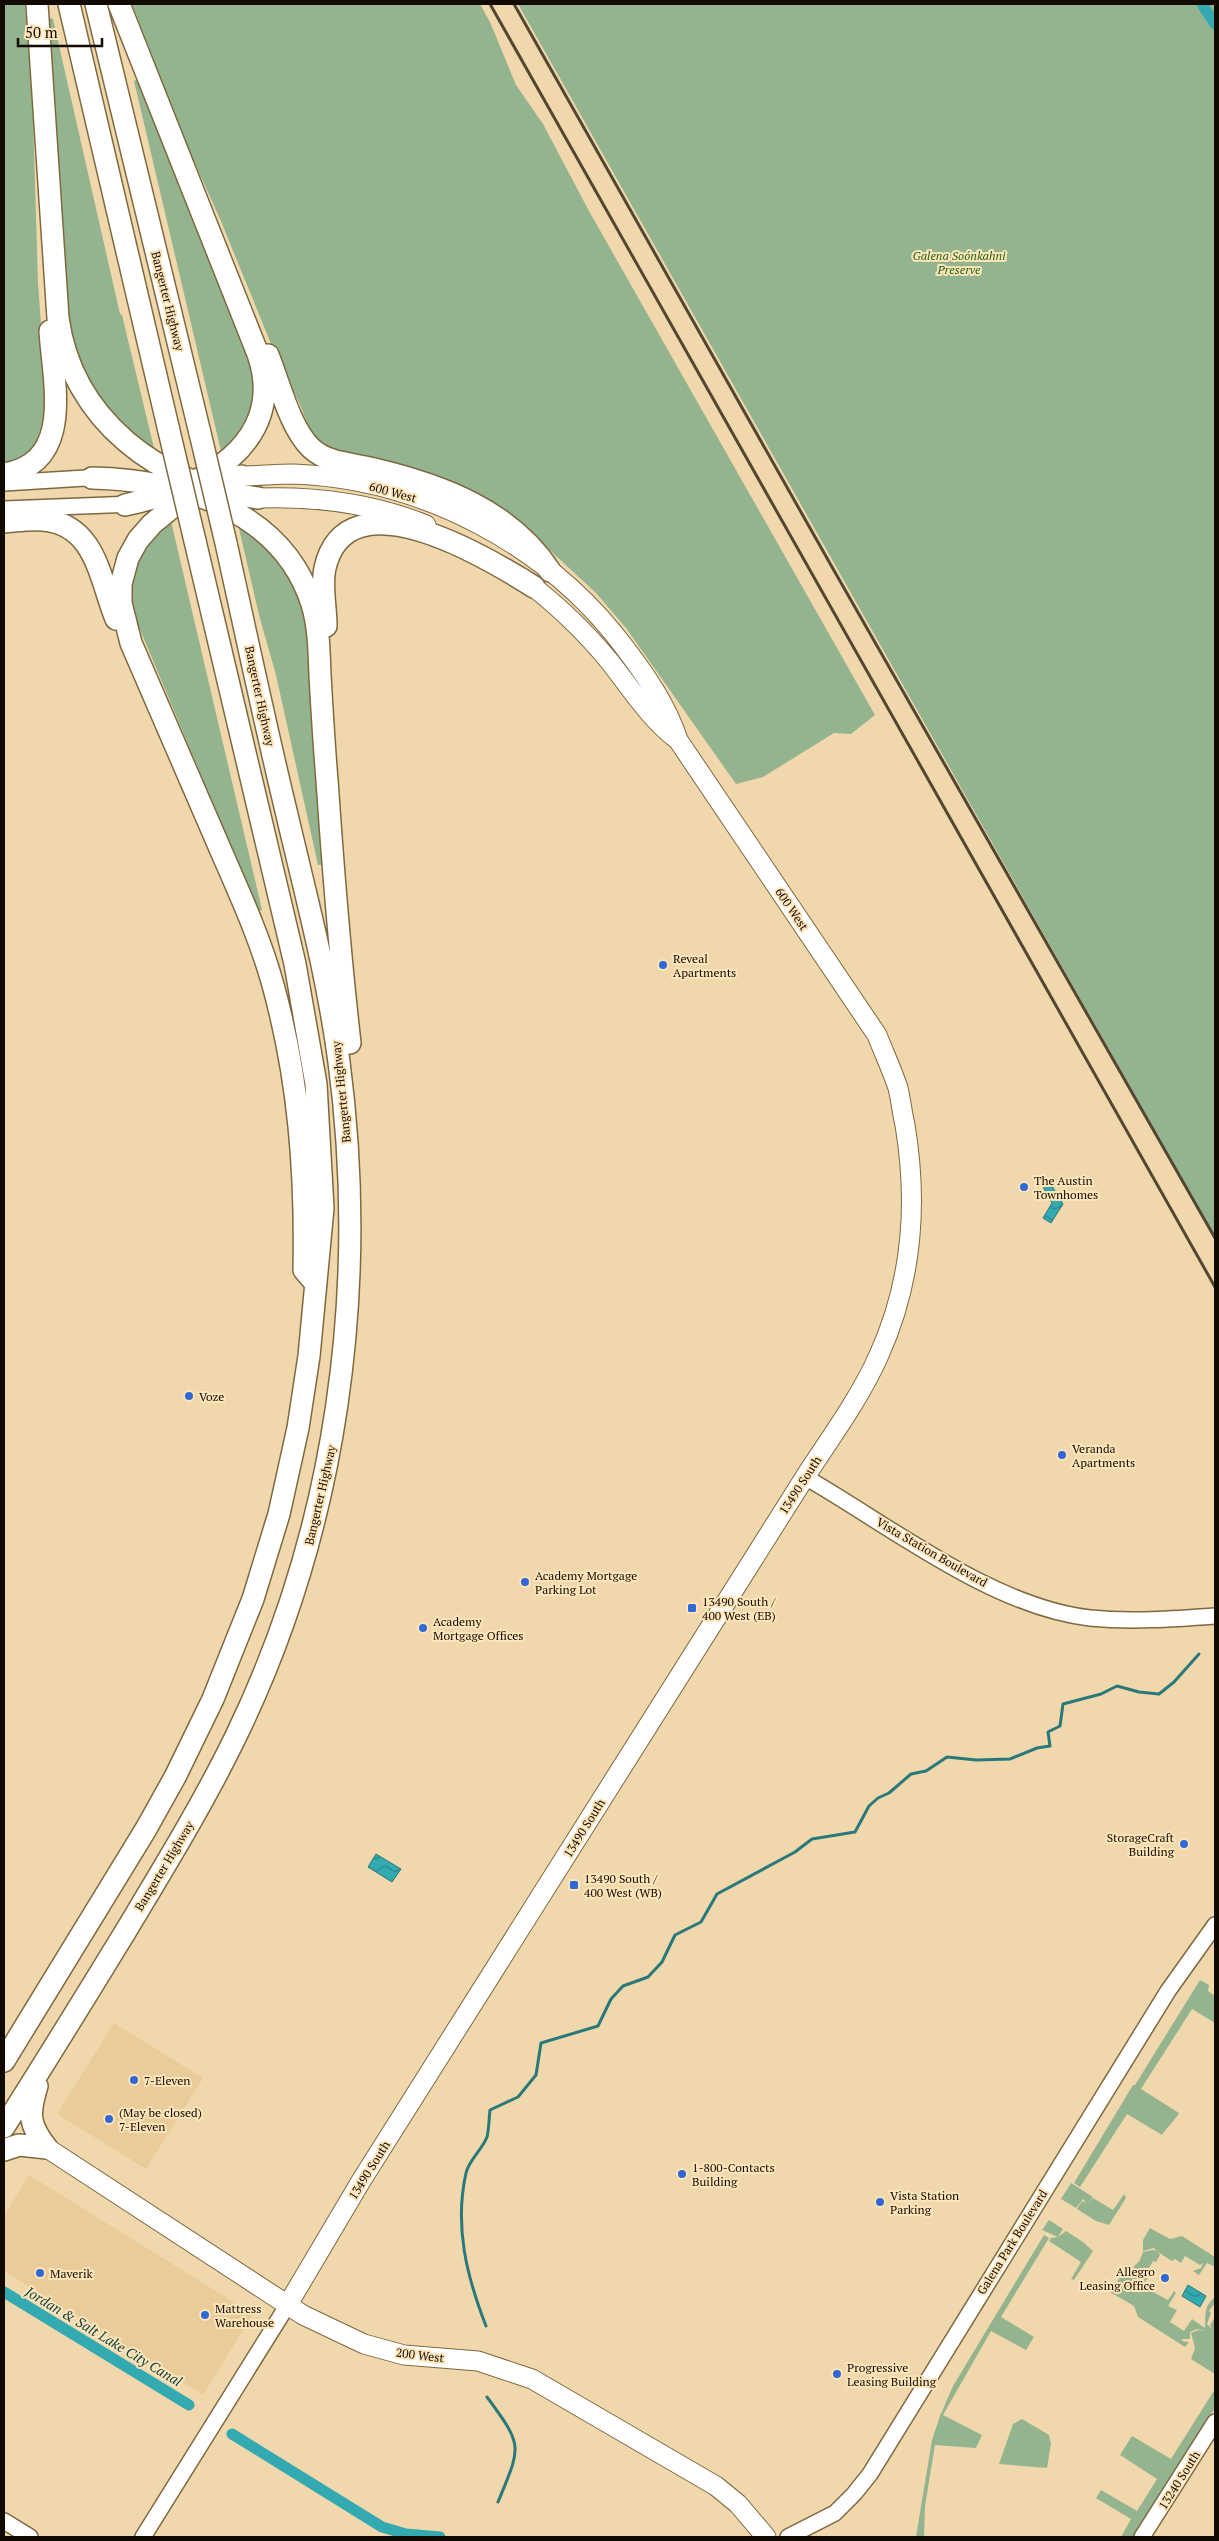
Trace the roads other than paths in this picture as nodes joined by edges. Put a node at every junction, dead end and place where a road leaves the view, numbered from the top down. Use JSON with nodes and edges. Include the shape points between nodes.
{"nodes":[{"id":1,"x":37,"y":4,"type":"edge"},
{"id":2,"x":70,"y":4,"type":"edge"},
{"id":3,"x":96,"y":4,"type":"edge"},
{"id":4,"x":119,"y":4,"type":"edge"},
{"id":5,"x":46,"y":146,"type":"junction"},
{"id":6,"x":186,"y":175,"type":"junction"},
{"id":7,"x":4,"y":474,"type":"edge"},
{"id":8,"x":241,"y":476,"type":"joint"},
{"id":9,"x":92,"y":478,"type":"joint"},
{"id":10,"x":4,"y":483,"type":"edge"},
{"id":11,"x":194,"y":488,"type":"junction"},
{"id":12,"x":258,"y":498,"type":"joint"},
{"id":13,"x":125,"y":505,"type":"joint"},
{"id":14,"x":4,"y":509,"type":"edge"},
{"id":15,"x":4,"y":522,"type":"edge"},
{"id":16,"x":550,"y":571,"type":"junction"},
{"id":17,"x":534,"y":587,"type":"junction"},
{"id":18,"x":131,"y":643,"type":"junction"},
{"id":19,"x":322,"y":708,"type":"junction"},
{"id":20,"x":678,"y":740,"type":"junction"},
{"id":21,"x":896,"y":1082,"type":"joint"},
{"id":22,"x":316,"y":1284,"type":"junction"},
{"id":23,"x":342,"y":1368,"type":"junction"},
{"id":24,"x":805,"y":1477,"type":"junction"},
{"id":25,"x":1215,"y":1616,"type":"edge"},
{"id":26,"x":1215,"y":1925,"type":"edge"},
{"id":27,"x":45,"y":1994,"type":"junction"},
{"id":28,"x":4,"y":2039,"type":"edge"},
{"id":29,"x":4,"y":2061,"type":"edge"},
{"id":30,"x":44,"y":2065,"type":"junction"},
{"id":31,"x":4,"y":2127,"type":"edge"},
{"id":32,"x":47,"y":2148,"type":"junction"},
{"id":33,"x":4,"y":2150,"type":"edge"},
{"id":34,"x":287,"y":2306,"type":"junction"},
{"id":35,"x":1215,"y":2422,"type":"edge"},
{"id":36,"x":4,"y":2521,"type":"edge"},
{"id":37,"x":30,"y":2537,"type":"edge"},
{"id":38,"x":143,"y":2537,"type":"edge"},
{"id":39,"x":766,"y":2537,"type":"edge"},
{"id":40,"x":788,"y":2537,"type":"edge"},
{"id":41,"x":1142,"y":2537,"type":"edge"}],
"edges":[{"from":1,"to":5,"type":"highway"},
{"from":2,"to":22,"type":"highway","name":"Bangerter Highway","bridge":true,"via":[[295,964],[310,1043],[320,1125],[323,1208]]},
{"from":3,"to":23,"type":"highway","name":"Bangerter Highway","bridge":true,"via":[[226,543],[326,982],[339,1062],[347,1143],[349,1206]]},
{"from":4,"to":6,"type":"highway"},
{"from":5,"to":7,"type":"highway","via":[[45,257],[56,418],[48,444],[36,459]]},
{"from":5,"to":11,"type":"highway","via":[[58,318],[69,364],[84,394],[106,423],[131,446]]},
{"from":6,"to":11,"type":"highway","via":[[258,354],[263,374],[263,404],[256,426],[239,450]]},
{"from":6,"to":16,"type":"highway","via":[[269,358],[298,431],[309,446],[330,460],[408,478],[476,504],[516,531],[540,554]]},
{"from":8,"to":11,"type":"highway"},
{"from":8,"to":16,"type":"main road","name":"600 West","via":[[293,474],[338,478],[394,490],[433,503],[502,536]]},
{"from":9,"to":10,"type":"street"},
{"from":9,"to":11,"type":"highway"},
{"from":11,"to":12,"type":"highway"},
{"from":11,"to":13,"type":"highway"},
{"from":11,"to":18,"type":"highway","via":[[145,532],[124,568],[122,603]]},
{"from":11,"to":19,"type":"highway","via":[[261,529],[282,550],[300,576],[315,617]]},
{"from":12,"to":17,"type":"main road","name":"600 West","via":[[321,499],[400,515],[470,545]]},
{"from":13,"to":14,"type":"street"},
{"from":15,"to":18,"type":"highway","via":[[52,521],[82,538],[95,557],[122,634]]},
{"from":16,"to":20,"type":"main road","name":"600 West","via":[[589,605],[622,644],[664,706]]},
{"from":17,"to":19,"type":"highway","via":[[471,551],[403,526],[380,522],[352,530],[337,543],[325,568],[327,657]]},
{"from":17,"to":20,"type":"main road","name":"600 West","via":[[584,632],[657,722]]},
{"from":18,"to":22,"type":"highway","via":[[254,926],[273,984],[293,1072],[300,1128],[304,1270]]},
{"from":19,"to":23,"type":"highway","via":[[333,868],[361,1165],[357,1331]]},
{"from":20,"to":21,"type":"main road","name":"600 West","via":[[877,1035]]},
{"from":21,"to":24,"type":"main road","name":"13490 South","via":[[912,1184],[907,1264],[897,1307],[880,1354],[855,1401]]},
{"from":22,"to":27,"type":"highway","name":"Bangerter Highway","via":[[298,1428],[279,1514],[234,1649],[175,1777]]},
{"from":23,"to":30,"type":"highway","name":"Bangerter Highway","via":[[328,1462],[308,1546],[258,1687],[198,1808]]},
{"from":24,"to":25,"type":"street","name":"Vista Station Boulevard","via":[[960,1571],[1038,1606],[1089,1618],[1140,1620]]},
{"from":24,"to":34,"type":"main road","name":"13490 South","via":[[361,2181]]},
{"from":26,"to":40,"type":"street","name":"Galena Park Boulevard","via":[[1168,1991],[870,2474],[835,2512]]},
{"from":27,"to":28,"type":"highway","via":[[28,2001]]},
{"from":27,"to":29,"type":"highway","name":"Bangerter Highway"},
{"from":30,"to":31,"type":"highway","name":"Bangerter Highway"},
{"from":30,"to":32,"type":"highway","via":[[30,2117]]},
{"from":32,"to":33,"type":"highway","via":[[19,2145]]},
{"from":32,"to":34,"type":"main road","name":"200 West"},
{"from":34,"to":38,"type":"street","name":"13490 South"},
{"from":34,"to":39,"type":"main road","name":"200 West","via":[[364,2344],[404,2355],[478,2361],[532,2379],[716,2486],[738,2504]]},
{"from":35,"to":41,"type":"street","name":"13240 South"},
{"from":36,"to":37,"type":"street"}]}
